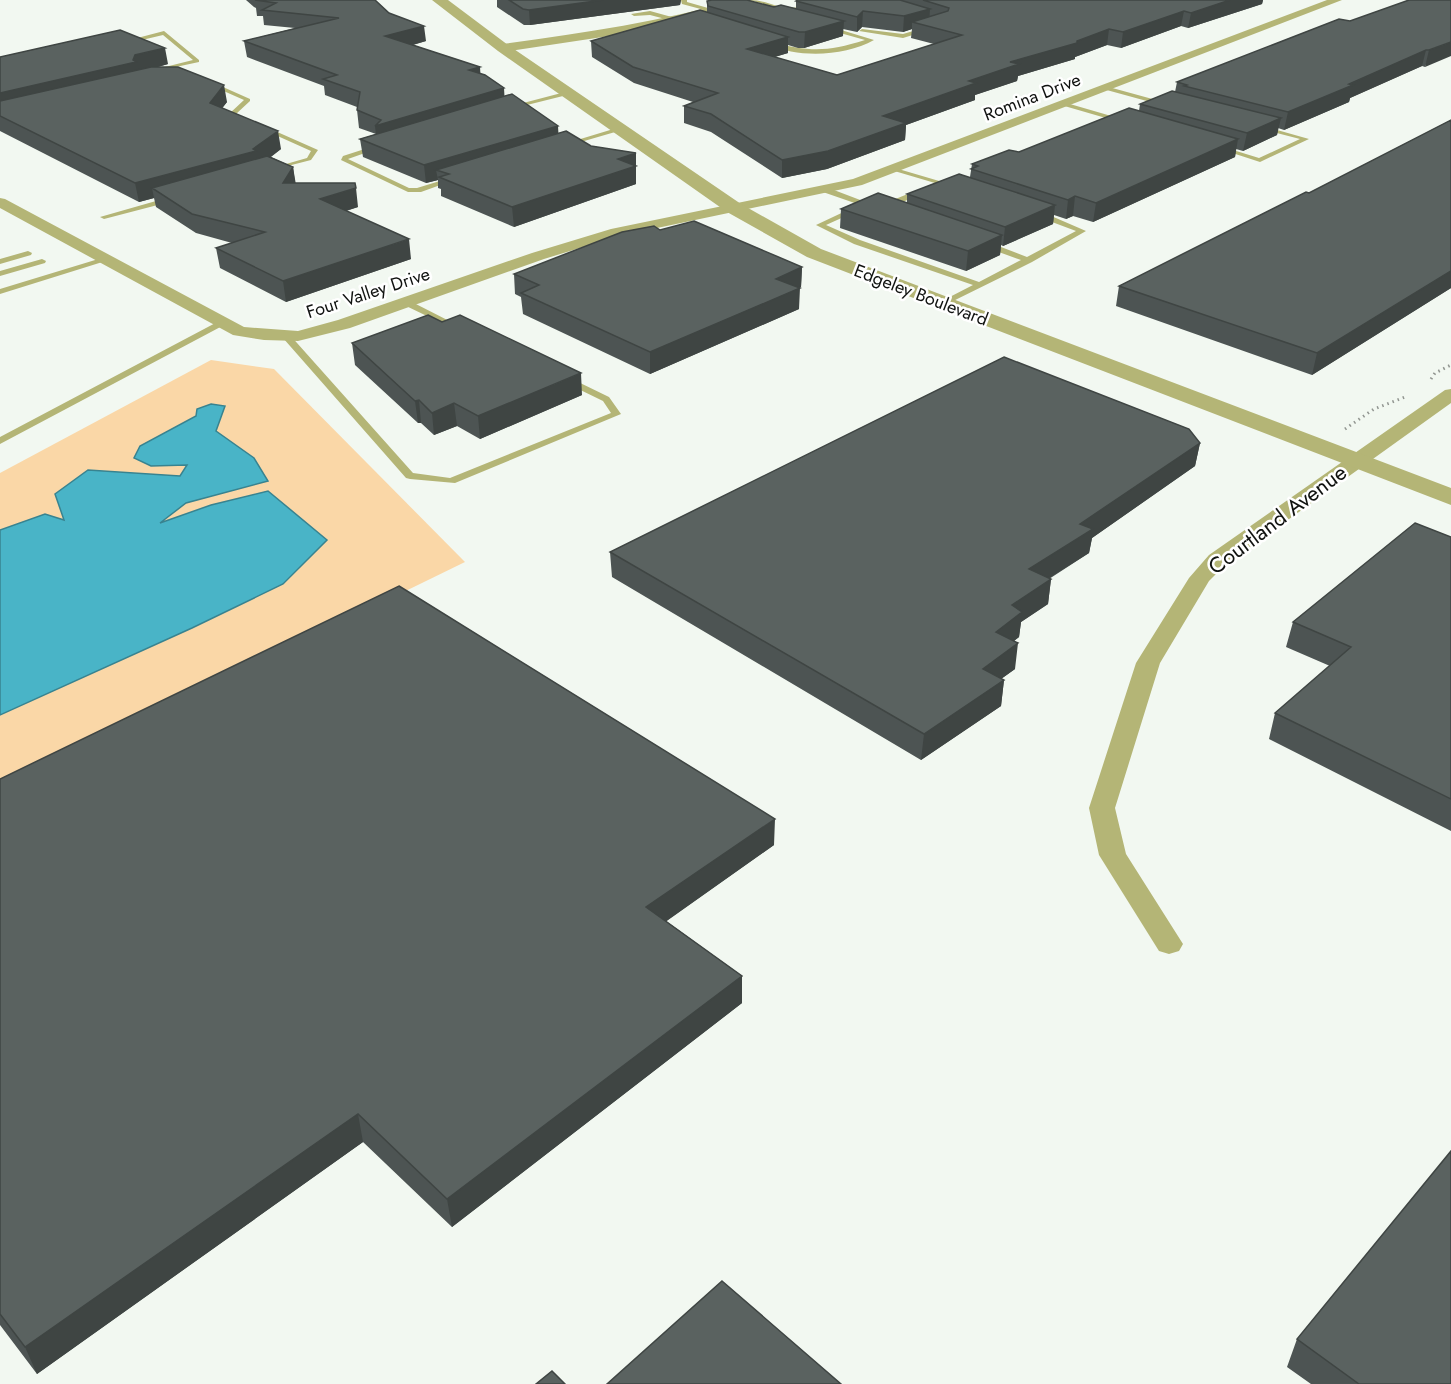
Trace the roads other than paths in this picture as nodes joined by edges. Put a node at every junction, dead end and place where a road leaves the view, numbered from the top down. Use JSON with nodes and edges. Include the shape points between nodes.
{"nodes":[{"id":1,"x":440,"y":0,"type":"edge"},
{"id":2,"x":684,"y":0,"type":"edge"},
{"id":3,"x":823,"y":0,"type":"edge"},
{"id":4,"x":1337,"y":0,"type":"edge"},
{"id":5,"x":735,"y":4,"type":"edge"},
{"id":6,"x":789,"y":10,"type":"junction"},
{"id":7,"x":634,"y":14,"type":"dead end"},
{"id":8,"x":805,"y":15,"type":"edge"},
{"id":9,"x":686,"y":20,"type":"junction"},
{"id":10,"x":933,"y":27,"type":"edge"},
{"id":11,"x":767,"y":42,"type":"edge"},
{"id":12,"x":120,"y":43,"type":"edge"},
{"id":13,"x":503,"y":48,"type":"junction"},
{"id":14,"x":151,"y":72,"type":"edge"},
{"id":15,"x":200,"y":79,"type":"edge"},
{"id":16,"x":1105,"y":88,"type":"junction"},
{"id":17,"x":568,"y":93,"type":"junction"},
{"id":18,"x":524,"y":104,"type":"junction"},
{"id":19,"x":1063,"y":104,"type":"junction"},
{"id":20,"x":1172,"y":105,"type":"edge"},
{"id":21,"x":532,"y":110,"type":"edge"},
{"id":22,"x":497,"y":111,"type":"edge"},
{"id":23,"x":1128,"y":123,"type":"edge"},
{"id":24,"x":1250,"y":125,"type":"edge"},
{"id":25,"x":620,"y":129,"type":"junction"},
{"id":26,"x":563,"y":136,"type":"edge"},
{"id":27,"x":571,"y":142,"type":"junction"},
{"id":28,"x":389,"y":144,"type":"edge"},
{"id":29,"x":560,"y":146,"type":"edge"},
{"id":30,"x":1216,"y":147,"type":"edge"},
{"id":31,"x":893,"y":169,"type":"junction"},
{"id":32,"x":264,"y":172,"type":"edge"},
{"id":33,"x":462,"y":176,"type":"edge"},
{"id":34,"x":942,"y":183,"type":"junction"},
{"id":35,"x":953,"y":187,"type":"edge"},
{"id":36,"x":823,"y":189,"type":"junction"},
{"id":37,"x":174,"y":198,"type":"edge"},
{"id":38,"x":0,"y":202,"type":"edge"},
{"id":39,"x":868,"y":205,"type":"junction"},
{"id":40,"x":734,"y":208,"type":"junction"},
{"id":41,"x":879,"y":208,"type":"junction"},
{"id":42,"x":890,"y":212,"type":"edge"},
{"id":43,"x":1031,"y":212,"type":"edge"},
{"id":44,"x":104,"y":218,"type":"dead end"},
{"id":45,"x":976,"y":241,"type":"edge"},
{"id":46,"x":28,"y":254,"type":"dead end"},
{"id":47,"x":108,"y":259,"type":"junction"},
{"id":48,"x":1029,"y":260,"type":"junction"},
{"id":49,"x":42,"y":261,"type":"dead end"},
{"id":50,"x":0,"y":262,"type":"edge"},
{"id":51,"x":0,"y":274,"type":"edge"},
{"id":52,"x":980,"y":285,"type":"junction"},
{"id":53,"x":0,"y":292,"type":"edge"},
{"id":54,"x":405,"y":302,"type":"junction"},
{"id":55,"x":943,"y":304,"type":"junction"},
{"id":56,"x":223,"y":322,"type":"junction"},
{"id":57,"x":469,"y":333,"type":"edge"},
{"id":58,"x":286,"y":336,"type":"junction"},
{"id":59,"x":564,"y":378,"type":"edge"},
{"id":60,"x":1451,"y":394,"type":"edge"},
{"id":61,"x":0,"y":441,"type":"edge"},
{"id":62,"x":1355,"y":460,"type":"junction"},
{"id":63,"x":1451,"y":497,"type":"edge"},
{"id":64,"x":1168,"y":945,"type":"dead end"}],
"edges":[{"from":1,"to":13,"type":"street","name":"Edgeley Boulevard"},
{"from":2,"to":5,"type":"lane"},
{"from":3,"to":6,"type":"lane"},
{"from":4,"to":16,"type":"street","name":"Romina Drive"},
{"from":5,"to":6,"type":"lane"},
{"from":5,"to":9,"type":"street"},
{"from":6,"to":8,"type":"lane"},
{"from":7,"to":9,"type":"lane"},
{"from":9,"to":13,"type":"street"},
{"from":10,"to":11,"type":"lane","via":[[903,36],[826,24],[871,40],[826,54],[798,52]]},
{"from":12,"to":14,"type":"lane","via":[[164,33],[197,61]]},
{"from":13,"to":17,"type":"street","name":"Edgeley Boulevard"},
{"from":15,"to":32,"type":"lane","via":[[248,100],[232,114],[315,150],[309,159]]},
{"from":16,"to":19,"type":"street","name":"Romina Drive"},
{"from":16,"to":20,"type":"lane"},
{"from":17,"to":18,"type":"lane"},
{"from":17,"to":25,"type":"street","name":"Edgeley Boulevard"},
{"from":18,"to":21,"type":"lane"},
{"from":18,"to":22,"type":"lane"},
{"from":19,"to":23,"type":"lane"},
{"from":19,"to":31,"type":"street","name":"Romina Drive"},
{"from":24,"to":30,"type":"lane","via":[[1306,139],[1260,160]]},
{"from":25,"to":27,"type":"lane"},
{"from":25,"to":40,"type":"street","name":"Edgeley Boulevard"},
{"from":26,"to":27,"type":"lane"},
{"from":27,"to":29,"type":"lane"},
{"from":28,"to":33,"type":"lane","via":[[344,160],[408,190]]},
{"from":31,"to":34,"type":"lane"},
{"from":31,"to":36,"type":"street","name":"Romina Drive"},
{"from":34,"to":35,"type":"lane"},
{"from":34,"to":41,"type":"lane"},
{"from":36,"to":39,"type":"lane"},
{"from":36,"to":40,"type":"street","name":"Romina Drive"},
{"from":37,"to":44,"type":"lane"},
{"from":38,"to":47,"type":"street","name":"Four Valley Drive"},
{"from":39,"to":41,"type":"lane"},
{"from":39,"to":52,"type":"lane","via":[[820,225]]},
{"from":40,"to":54,"type":"street","name":"Four Valley Drive","via":[[616,232]]},
{"from":40,"to":55,"type":"street","name":"Edgeley Boulevard","via":[[814,253]]},
{"from":41,"to":42,"type":"lane"},
{"from":43,"to":48,"type":"lane","via":[[1082,231]]},
{"from":45,"to":48,"type":"lane"},
{"from":46,"to":50,"type":"lane"},
{"from":47,"to":53,"type":"lane"},
{"from":47,"to":56,"type":"street","name":"Four Valley Drive"},
{"from":48,"to":52,"type":"lane"},
{"from":49,"to":51,"type":"lane"},
{"from":52,"to":55,"type":"lane"},
{"from":54,"to":57,"type":"lane"},
{"from":54,"to":58,"type":"street","name":"Four Valley Drive","via":[[344,324]]},
{"from":55,"to":62,"type":"street","name":"Edgeley Boulevard"},
{"from":56,"to":58,"type":"street","name":"Four Valley Drive","via":[[239,331]]},
{"from":56,"to":61,"type":"lane"},
{"from":58,"to":59,"type":"lane","via":[[410,476],[451,481],[616,414],[606,399]]},
{"from":60,"to":62,"type":"street","name":"Courtland Avenue"},
{"from":62,"to":63,"type":"street","name":"Edgeley Boulevard"},
{"from":62,"to":64,"type":"street","name":"Courtland Avenue","via":[[1217,560],[1200,578],[1148,663],[1102,808],[1113,855]]}]}
